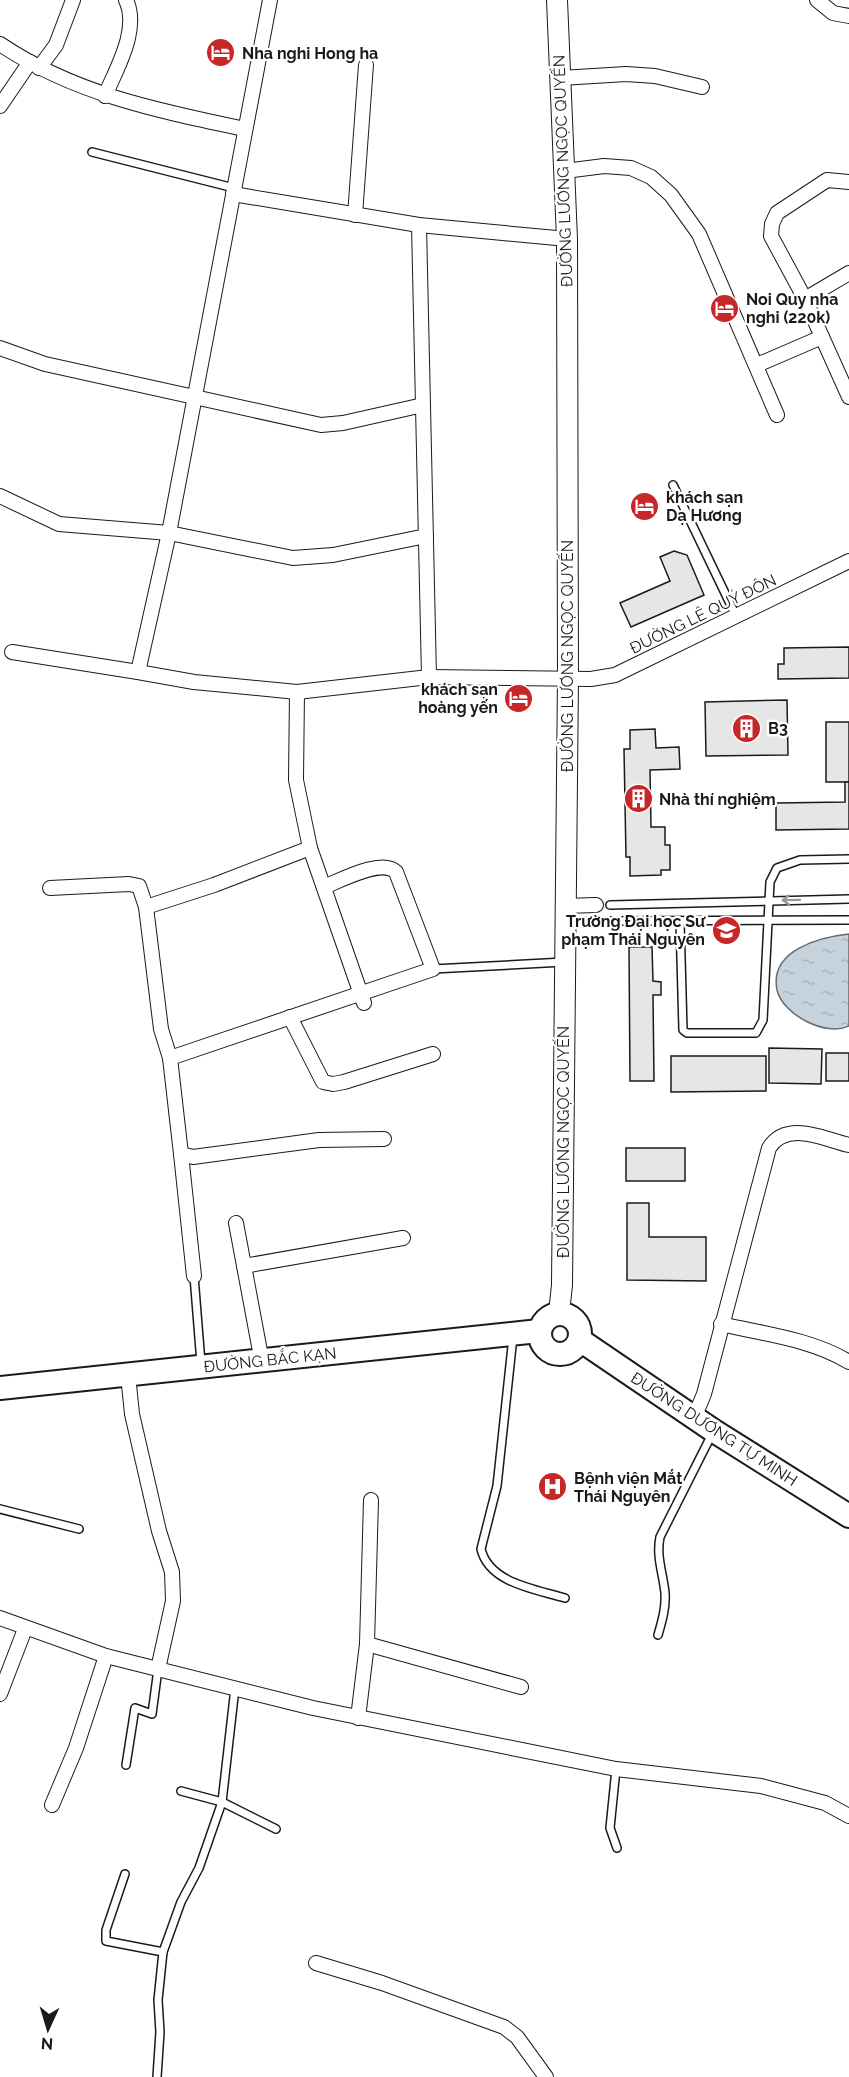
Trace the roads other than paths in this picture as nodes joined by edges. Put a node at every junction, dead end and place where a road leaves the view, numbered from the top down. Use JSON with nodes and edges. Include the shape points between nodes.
{"nodes":[{"id":1,"x":72,"y":0,"type":"edge"},
{"id":2,"x":126,"y":0,"type":"edge"},
{"id":3,"x":270,"y":0,"type":"edge"},
{"id":4,"x":557,"y":0,"type":"edge"},
{"id":5,"x":818,"y":0,"type":"edge"},
{"id":6,"x":849,"y":16,"type":"edge"},
{"id":7,"x":0,"y":44,"type":"edge"},
{"id":8,"x":34,"y":65,"type":"junction"},
{"id":9,"x":366,"y":65,"type":"dead end"},
{"id":10,"x":561,"y":78,"type":"junction"},
{"id":11,"x":702,"y":87,"type":"dead end"},
{"id":12,"x":105,"y":96,"type":"junction"},
{"id":13,"x":0,"y":106,"type":"edge"},
{"id":14,"x":245,"y":129,"type":"junction"},
{"id":15,"x":92,"y":152,"type":"dead end"},
{"id":16,"x":565,"y":171,"type":"junction"},
{"id":17,"x":849,"y":182,"type":"edge"},
{"id":18,"x":233,"y":191,"type":"junction"},
{"id":19,"x":355,"y":214,"type":"junction"},
{"id":20,"x":419,"y":225,"type":"junction"},
{"id":21,"x":567,"y":239,"type":"junction"},
{"id":22,"x":849,"y":273,"type":"edge"},
{"id":23,"x":805,"y":299,"type":"junction"},
{"id":24,"x":822,"y":337,"type":"junction"},
{"id":25,"x":0,"y":348,"type":"edge"},
{"id":26,"x":757,"y":365,"type":"junction"},
{"id":27,"x":194,"y":397,"type":"junction"},
{"id":28,"x":849,"y":397,"type":"edge"},
{"id":29,"x":423,"y":405,"type":"junction"},
{"id":30,"x":777,"y":415,"type":"dead end"},
{"id":31,"x":673,"y":484,"type":"dead end"},
{"id":32,"x":0,"y":496,"type":"edge"},
{"id":33,"x":169,"y":532,"type":"junction"},
{"id":34,"x":426,"y":536,"type":"junction"},
{"id":35,"x":849,"y":561,"type":"edge"},
{"id":36,"x":736,"y":616,"type":"junction"},
{"id":37,"x":12,"y":652,"type":"dead end"},
{"id":38,"x":138,"y":672,"type":"junction"},
{"id":39,"x":429,"y":677,"type":"junction"},
{"id":40,"x":568,"y":677,"type":"junction"},
{"id":41,"x":297,"y":692,"type":"junction"},
{"id":42,"x":310,"y":848,"type":"junction"},
{"id":43,"x":849,"y":859,"type":"edge"},
{"id":44,"x":324,"y":886,"type":"junction"},
{"id":45,"x":50,"y":888,"type":"dead end"},
{"id":46,"x":849,"y":899,"type":"edge"},
{"id":47,"x":770,"y":900,"type":"junction"},
{"id":48,"x":603,"y":905,"type":"joint"},
{"id":49,"x":146,"y":908,"type":"junction"},
{"id":50,"x":564,"y":913,"type":"junction"},
{"id":51,"x":849,"y":920,"type":"edge"},
{"id":52,"x":597,"y":921,"type":"dead end"},
{"id":53,"x":610,"y":921,"type":"dead end"},
{"id":54,"x":680,"y":922,"type":"junction"},
{"id":55,"x":770,"y":922,"type":"junction"},
{"id":56,"x":564,"y":962,"type":"junction"},
{"id":57,"x":433,"y":969,"type":"junction"},
{"id":58,"x":362,"y":998,"type":"junction"},
{"id":59,"x":290,"y":1017,"type":"junction"},
{"id":60,"x":433,"y":1054,"type":"dead end"},
{"id":61,"x":170,"y":1058,"type":"junction"},
{"id":62,"x":384,"y":1139,"type":"dead end"},
{"id":63,"x":849,"y":1145,"type":"edge"},
{"id":64,"x":181,"y":1154,"type":"junction"},
{"id":65,"x":236,"y":1223,"type":"dead end"},
{"id":66,"x":403,"y":1238,"type":"dead end"},
{"id":67,"x":244,"y":1266,"type":"junction"},
{"id":68,"x":194,"y":1276,"type":"joint"},
{"id":69,"x":559,"y":1313,"type":"junction"},
{"id":70,"x":721,"y":1324,"type":"junction"},
{"id":71,"x":540,"y":1330,"type":"junction"},
{"id":72,"x":513,"y":1334,"type":"junction"},
{"id":73,"x":580,"y":1340,"type":"junction"},
{"id":74,"x":262,"y":1362,"type":"junction"},
{"id":75,"x":849,"y":1362,"type":"edge"},
{"id":76,"x":201,"y":1367,"type":"junction"},
{"id":77,"x":128,"y":1375,"type":"junction"},
{"id":78,"x":0,"y":1388,"type":"edge"},
{"id":79,"x":694,"y":1418,"type":"junction"},
{"id":80,"x":714,"y":1431,"type":"junction"},
{"id":81,"x":370,"y":1500,"type":"dead end"},
{"id":82,"x":0,"y":1509,"type":"edge"},
{"id":83,"x":849,"y":1516,"type":"edge"},
{"id":84,"x":79,"y":1529,"type":"dead end"},
{"id":85,"x":565,"y":1598,"type":"dead end"},
{"id":86,"x":0,"y":1618,"type":"edge"},
{"id":87,"x":25,"y":1629,"type":"junction"},
{"id":88,"x":658,"y":1635,"type":"dead end"},
{"id":89,"x":367,"y":1644,"type":"junction"},
{"id":90,"x":106,"y":1656,"type":"junction"},
{"id":91,"x":158,"y":1669,"type":"junction"},
{"id":92,"x":521,"y":1687,"type":"dead end"},
{"id":93,"x":235,"y":1688,"type":"junction"},
{"id":94,"x":0,"y":1694,"type":"edge"},
{"id":95,"x":358,"y":1718,"type":"junction"},
{"id":96,"x":126,"y":1765,"type":"dead end"},
{"id":97,"x":616,"y":1769,"type":"junction"},
{"id":98,"x":181,"y":1791,"type":"dead end"},
{"id":99,"x":222,"y":1802,"type":"junction"},
{"id":100,"x":52,"y":1806,"type":"dead end"},
{"id":101,"x":848,"y":1814,"type":"edge"},
{"id":102,"x":276,"y":1829,"type":"dead end"},
{"id":103,"x":617,"y":1848,"type":"dead end"},
{"id":104,"x":125,"y":1874,"type":"dead end"},
{"id":105,"x":163,"y":1952,"type":"junction"},
{"id":106,"x":316,"y":1963,"type":"dead end"},
{"id":107,"x":157,"y":2077,"type":"edge"},
{"id":108,"x":546,"y":2077,"type":"edge"}],
"edges":[{"from":1,"to":8,"type":"street","via":[[56,45]]},
{"from":2,"to":12,"type":"street","via":[[126,46]]},
{"from":3,"to":14,"type":"street"},
{"from":4,"to":10,"type":"main road","name":"ĐƯỜNG LƯƠNG NGỌC QUYẾN"},
{"from":5,"to":6,"type":"street","via":[[833,13]]},
{"from":7,"to":8,"type":"street"},
{"from":8,"to":12,"type":"street"},
{"from":8,"to":13,"type":"street"},
{"from":9,"to":19,"type":"street"},
{"from":10,"to":11,"type":"street","via":[[626,74]]},
{"from":10,"to":16,"type":"main road","name":"ĐƯỜNG LƯƠNG NGỌC QUYẾN"},
{"from":12,"to":14,"type":"street"},
{"from":14,"to":18,"type":"street"},
{"from":15,"to":18,"type":"lane"},
{"from":16,"to":21,"type":"main road","name":"ĐƯỜNG LƯƠNG NGỌC QUYẾN"},
{"from":16,"to":26,"type":"street","via":[[604,166],[631,168],[651,177],[671,195],[699,234]]},
{"from":17,"to":23,"type":"street","via":[[827,180],[777,213],[772,224],[771,236]]},
{"from":18,"to":19,"type":"street"},
{"from":18,"to":27,"type":"street"},
{"from":19,"to":20,"type":"street"},
{"from":20,"to":21,"type":"street"},
{"from":20,"to":29,"type":"street"},
{"from":21,"to":40,"type":"main road","name":"ĐƯỜNG LƯƠNG NGỌC QUYẾN"},
{"from":22,"to":23,"type":"street"},
{"from":23,"to":24,"type":"street"},
{"from":24,"to":26,"type":"street"},
{"from":24,"to":28,"type":"street"},
{"from":25,"to":27,"type":"street","via":[[45,364]]},
{"from":26,"to":30,"type":"street"},
{"from":27,"to":29,"type":"street","via":[[321,425]]},
{"from":27,"to":33,"type":"street"},
{"from":29,"to":34,"type":"street"},
{"from":31,"to":36,"type":"lane"},
{"from":32,"to":33,"type":"street","via":[[59,524]]},
{"from":33,"to":34,"type":"street","via":[[293,558],[333,555]]},
{"from":33,"to":38,"type":"street"},
{"from":34,"to":39,"type":"street"},
{"from":35,"to":36,"type":"street","name":"ĐƯỜNG LÊ QUÝ ĐÔN"},
{"from":36,"to":40,"type":"street","name":"ĐƯỜNG LÊ QUÝ ĐÔN","via":[[615,675],[591,680]]},
{"from":37,"to":38,"type":"street","name":"ĐƯỜNG LÊ QUÝ ĐÔN"},
{"from":38,"to":41,"type":"street","name":"ĐƯỜNG LÊ QUÝ ĐÔN"},
{"from":39,"to":40,"type":"street","name":"ĐƯỜNG LÊ QUÝ ĐÔN"},
{"from":39,"to":41,"type":"street","name":"ĐƯỜNG LÊ QUÝ ĐÔN"},
{"from":40,"to":50,"type":"main road","name":"ĐƯỜNG LƯƠNG NGỌC QUYẾN"},
{"from":41,"to":42,"type":"street","via":[[297,780]]},
{"from":42,"to":44,"type":"street"},
{"from":42,"to":49,"type":"street"},
{"from":43,"to":47,"type":"lane","via":[[786,863],[777,868],[770,882]]},
{"from":44,"to":57,"type":"street","via":[[382,865],[392,868]]},
{"from":44,"to":58,"type":"street"},
{"from":45,"to":49,"type":"street","via":[[139,886]]},
{"from":46,"to":47,"type":"lane","one_way":true},
{"from":47,"to":48,"type":"lane"},
{"from":47,"to":55,"type":"lane"},
{"from":48,"to":50,"type":"street"},
{"from":49,"to":61,"type":"street","via":[[161,1029]]},
{"from":50,"to":52,"type":"lane"},
{"from":50,"to":56,"type":"main road","name":"ĐƯỜNG LƯƠNG NGỌC QUYẾN"},
{"from":51,"to":55,"type":"lane"},
{"from":53,"to":54,"type":"lane"},
{"from":54,"to":55,"type":"lane"},
{"from":54,"to":55,"type":"lane","via":[[683,1030],[725,1034],[756,1033],[761,1028]]},
{"from":56,"to":57,"type":"lane"},
{"from":56,"to":69,"type":"main road","name":"ĐƯỜNG LƯƠNG NGỌC QUYẾN"},
{"from":57,"to":58,"type":"street"},
{"from":58,"to":59,"type":"street"},
{"from":59,"to":60,"type":"street","via":[[323,1082],[344,1082]]},
{"from":59,"to":61,"type":"street"},
{"from":61,"to":64,"type":"street"},
{"from":62,"to":64,"type":"street","via":[[319,1140],[193,1156]]},
{"from":63,"to":70,"type":"street","via":[[795,1132],[784,1132],[775,1138],[761,1170]]},
{"from":64,"to":68,"type":"street"},
{"from":65,"to":67,"type":"street"},
{"from":66,"to":67,"type":"street"},
{"from":67,"to":74,"type":"street"},
{"from":68,"to":76,"type":"lane"},
{"from":69,"to":71,"type":"highway","via":[[543,1322]]},
{"from":69,"to":73,"type":"highway","via":[[576,1321]]},
{"from":70,"to":75,"type":"street","via":[[797,1341]]},
{"from":70,"to":79,"type":"street"},
{"from":71,"to":72,"type":"highway","name":"ĐƯỜNG BẮC KẠN"},
{"from":71,"to":73,"type":"highway","via":[[540,1341],[555,1354],[574,1349]]},
{"from":72,"to":74,"type":"highway","name":"ĐƯỜNG BẮC KẠN"},
{"from":72,"to":85,"type":"lane","via":[[497,1486],[480,1549],[483,1559],[500,1576]]},
{"from":73,"to":79,"type":"highway","name":"ĐƯỜNG DƯƠNG TỰ MINH"},
{"from":74,"to":76,"type":"highway","name":"ĐƯỜNG BẮC KẠN"},
{"from":76,"to":77,"type":"highway","name":"ĐƯỜNG BẮC KẠN"},
{"from":77,"to":78,"type":"highway","name":"ĐƯỜNG BẮC KẠN"},
{"from":77,"to":91,"type":"street","via":[[132,1414],[172,1572],[173,1601]]},
{"from":79,"to":80,"type":"highway","name":"ĐƯỜNG DƯƠNG TỰ MINH"},
{"from":80,"to":83,"type":"highway","name":"ĐƯỜNG DƯƠNG TỰ MINH"},
{"from":80,"to":88,"type":"lane","via":[[660,1537],[657,1551],[665,1605]]},
{"from":81,"to":89,"type":"street"},
{"from":82,"to":84,"type":"lane"},
{"from":86,"to":87,"type":"street"},
{"from":87,"to":90,"type":"street"},
{"from":87,"to":94,"type":"street"},
{"from":89,"to":92,"type":"street"},
{"from":89,"to":95,"type":"street"},
{"from":90,"to":91,"type":"street"},
{"from":90,"to":100,"type":"street"},
{"from":91,"to":93,"type":"street"},
{"from":91,"to":96,"type":"lane","via":[[152,1714],[135,1708]]},
{"from":93,"to":95,"type":"street"},
{"from":93,"to":99,"type":"lane"},
{"from":95,"to":97,"type":"street"},
{"from":97,"to":101,"type":"street","via":[[760,1786],[825,1803]]},
{"from":97,"to":103,"type":"lane","via":[[610,1828]]},
{"from":98,"to":99,"type":"lane"},
{"from":99,"to":102,"type":"lane"},
{"from":99,"to":105,"type":"lane"},
{"from":104,"to":105,"type":"lane","via":[[106,1930],[106,1941]]},
{"from":105,"to":107,"type":"lane"},
{"from":106,"to":108,"type":"street","via":[[504,2027],[517,2037]]}]}
